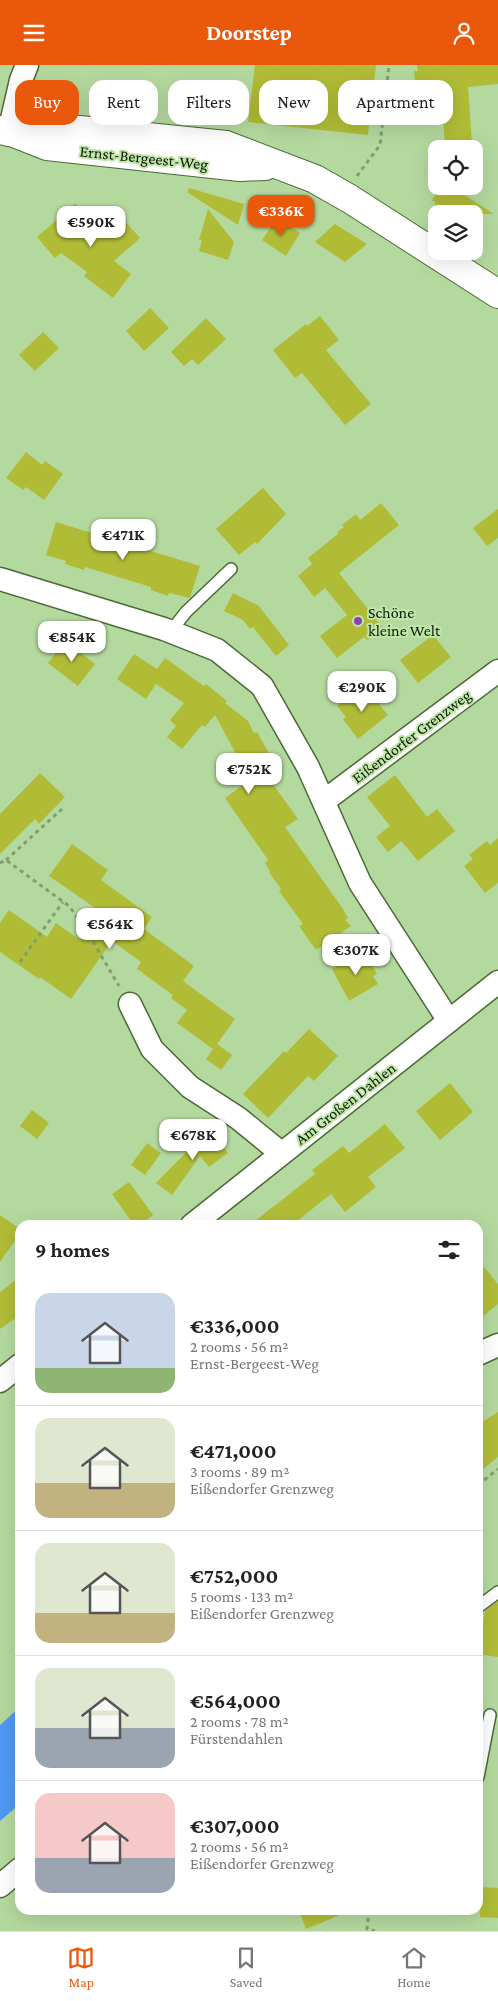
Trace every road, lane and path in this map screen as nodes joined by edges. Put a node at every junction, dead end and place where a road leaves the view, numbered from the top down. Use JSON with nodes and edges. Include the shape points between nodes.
{"nodes":[{"id":1,"x":27,"y":65,"type":"edge"},
{"id":2,"x":389,"y":65,"type":"edge"},
{"id":3,"x":231,"y":125,"type":"edge"},
{"id":4,"x":5,"y":131,"type":"edge"},
{"id":5,"x":226,"y":145,"type":"junction"},
{"id":6,"x":281,"y":166,"type":"junction"},
{"id":7,"x":342,"y":194,"type":"junction"},
{"id":8,"x":498,"y":294,"type":"edge"},
{"id":9,"x":231,"y":569,"type":"dead end"},
{"id":10,"x":0,"y":579,"type":"edge"},
{"id":11,"x":171,"y":631,"type":"junction"},
{"id":12,"x":498,"y":671,"type":"edge"},
{"id":13,"x":324,"y":801,"type":"junction"},
{"id":14,"x":62,"y":809,"type":"dead end"},
{"id":15,"x":6,"y":860,"type":"junction"},
{"id":16,"x":0,"y":863,"type":"edge"},
{"id":17,"x":63,"y":902,"type":"junction"},
{"id":18,"x":20,"y":962,"type":"dead end"},
{"id":19,"x":498,"y":982,"type":"edge"},
{"id":20,"x":130,"y":1004,"type":"joint"},
{"id":21,"x":449,"y":1021,"type":"junction"},
{"id":22,"x":281,"y":1153,"type":"junction"},
{"id":23,"x":198,"y":1220,"type":"edge"},
{"id":24,"x":498,"y":1345,"type":"edge"},
{"id":25,"x":483,"y":1352,"type":"edge"},
{"id":26,"x":15,"y":1369,"type":"edge"},
{"id":27,"x":0,"y":1381,"type":"edge"},
{"id":28,"x":498,"y":1469,"type":"edge"},
{"id":29,"x":483,"y":1481,"type":"edge"},
{"id":30,"x":498,"y":1592,"type":"edge"},
{"id":31,"x":483,"y":1603,"type":"edge"},
{"id":32,"x":490,"y":1715,"type":"dead end"},
{"id":33,"x":483,"y":1751,"type":"edge"},
{"id":34,"x":15,"y":1873,"type":"edge"},
{"id":35,"x":0,"y":1885,"type":"edge"},
{"id":36,"x":369,"y":1915,"type":"edge"},
{"id":37,"x":375,"y":1931,"type":"edge"}],
"edges":[{"from":1,"to":4,"type":"street"},
{"from":2,"to":7,"type":"path","via":[[380,145]]},
{"from":3,"to":5,"type":"path"},
{"from":4,"to":5,"type":"street","name":"Ernst-Bergeest-Weg","via":[[50,127]]},
{"from":4,"to":6,"type":"street","name":"Ernst-Bergeest-Weg","via":[[47,146],[240,167]]},
{"from":5,"to":6,"type":"street","name":"Ernst-Bergeest-Weg"},
{"from":6,"to":7,"type":"street","name":"Ernst-Bergeest-Weg"},
{"from":7,"to":8,"type":"street","name":"Ernst-Bergeest-Weg"},
{"from":9,"to":11,"type":"lane"},
{"from":10,"to":11,"type":"street"},
{"from":11,"to":13,"type":"street","via":[[217,650],[262,685]]},
{"from":12,"to":13,"type":"street","name":"Eißendorfer Grenzweg"},
{"from":13,"to":21,"type":"street","via":[[360,883]]},
{"from":14,"to":15,"type":"path"},
{"from":15,"to":16,"type":"path"},
{"from":15,"to":17,"type":"path"},
{"from":17,"to":18,"type":"path"},
{"from":17,"to":20,"type":"path","via":[[85,928]]},
{"from":19,"to":21,"type":"street","name":"Am Großen Dahlen"},
{"from":20,"to":22,"type":"street","via":[[158,1056],[190,1087],[238,1118]]},
{"from":21,"to":22,"type":"street","name":"Am Großen Dahlen"},
{"from":22,"to":23,"type":"street","name":"Am Großen Dahlen"},
{"from":24,"to":25,"type":"street"},
{"from":26,"to":27,"type":"street"},
{"from":28,"to":29,"type":"path"},
{"from":30,"to":31,"type":"lane"},
{"from":32,"to":33,"type":"lane"},
{"from":34,"to":35,"type":"street"},
{"from":36,"to":37,"type":"path","via":[[368,1929]]}]}
